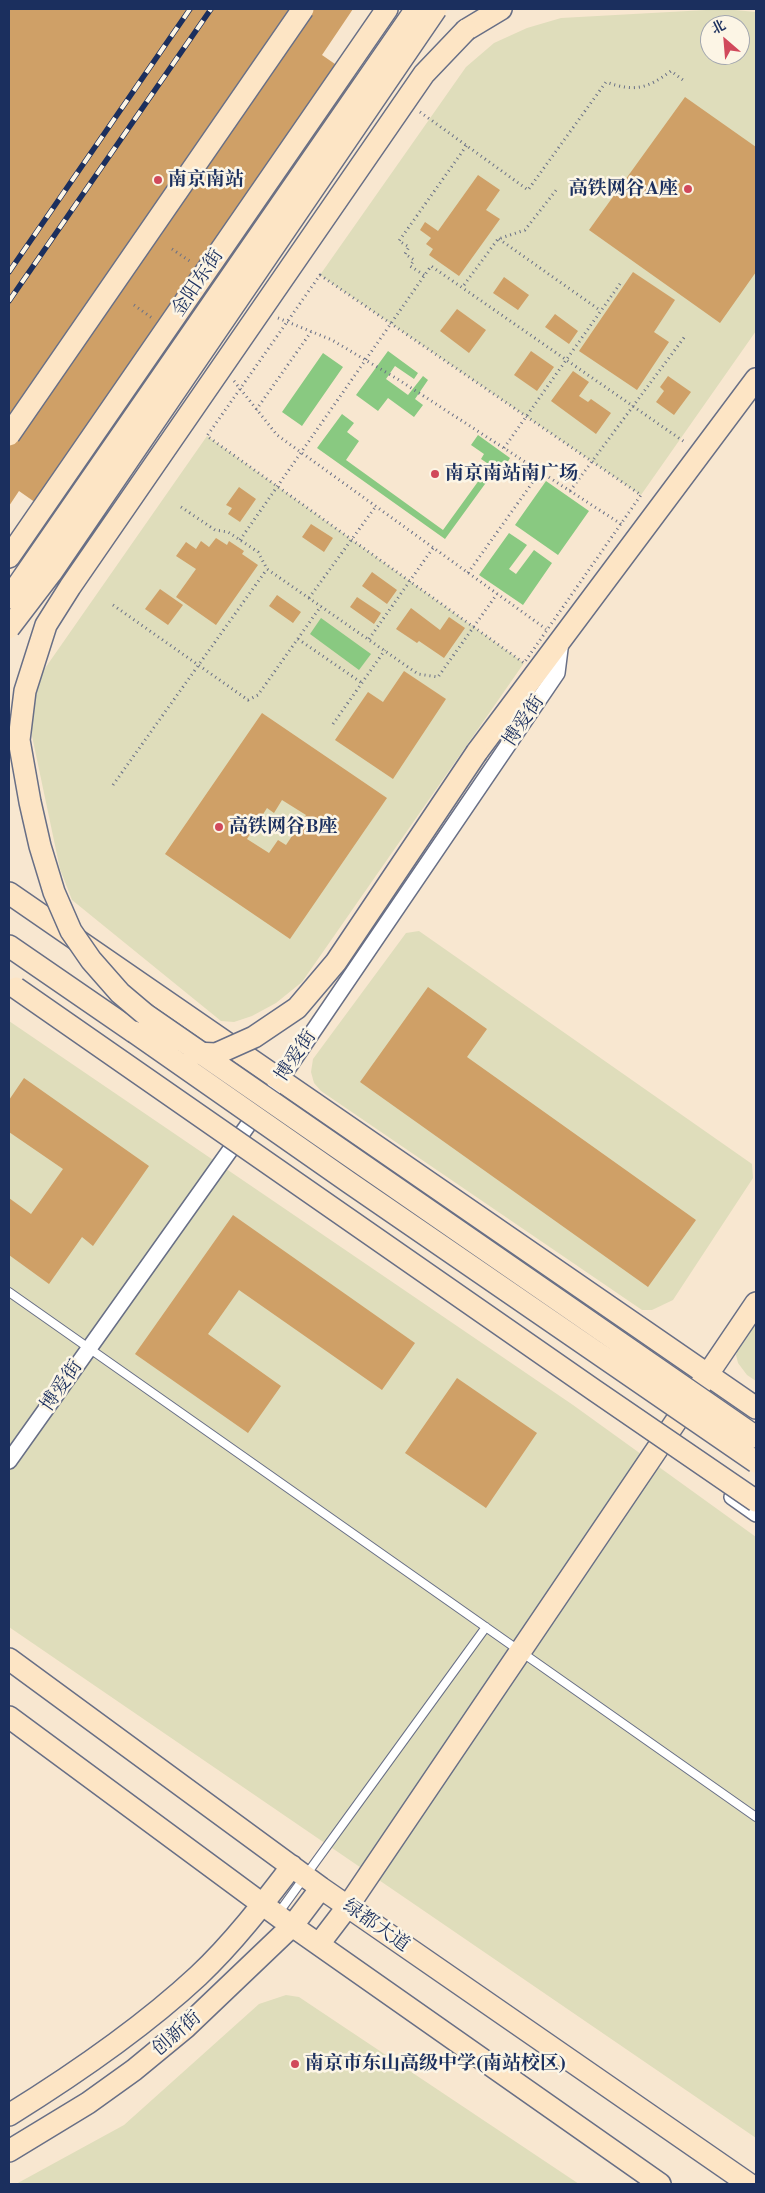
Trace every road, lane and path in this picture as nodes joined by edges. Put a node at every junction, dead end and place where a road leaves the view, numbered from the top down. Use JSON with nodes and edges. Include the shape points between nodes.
{"nodes":[{"id":1,"x":303,"y":9,"type":"edge"},
{"id":2,"x":387,"y":9,"type":"edge"},
{"id":3,"x":416,"y":9,"type":"edge"},
{"id":4,"x":436,"y":9,"type":"edge"},
{"id":5,"x":483,"y":9,"type":"edge"},
{"id":6,"x":500,"y":9,"type":"edge"},
{"id":7,"x":466,"y":30,"type":"junction"},
{"id":8,"x":683,"y":80,"type":"dead end"},
{"id":9,"x":405,"y":101,"type":"junction"},
{"id":10,"x":466,"y":145,"type":"junction"},
{"id":11,"x":557,"y":189,"type":"dead end"},
{"id":12,"x":498,"y":239,"type":"junction"},
{"id":13,"x":172,"y":248,"type":"dead end"},
{"id":14,"x":205,"y":272,"type":"junction"},
{"id":15,"x":424,"y":275,"type":"junction"},
{"id":16,"x":622,"y":281,"type":"dead end"},
{"id":17,"x":464,"y":285,"type":"dead end"},
{"id":18,"x":134,"y":305,"type":"dead end"},
{"id":19,"x":601,"y":311,"type":"junction"},
{"id":20,"x":273,"y":316,"type":"dead end"},
{"id":21,"x":287,"y":322,"type":"junction"},
{"id":22,"x":391,"y":324,"type":"junction"},
{"id":23,"x":167,"y":328,"type":"junction"},
{"id":24,"x":311,"y":332,"type":"junction"},
{"id":25,"x":686,"y":335,"type":"dead end"},
{"id":26,"x":366,"y":360,"type":"junction"},
{"id":27,"x":566,"y":360,"type":"junction"},
{"id":28,"x":223,"y":367,"type":"junction"},
{"id":29,"x":756,"y":378,"type":"edge"},
{"id":30,"x":240,"y":389,"type":"junction"},
{"id":31,"x":633,"y":406,"type":"junction"},
{"id":32,"x":256,"y":410,"type":"junction"},
{"id":33,"x":526,"y":416,"type":"junction"},
{"id":34,"x":9,"y":435,"type":"edge"},
{"id":35,"x":686,"y":444,"type":"dead end"},
{"id":36,"x":504,"y":448,"type":"junction"},
{"id":37,"x":301,"y":453,"type":"junction"},
{"id":38,"x":592,"y":461,"type":"junction"},
{"id":39,"x":540,"y":472,"type":"junction"},
{"id":40,"x":277,"y":486,"type":"junction"},
{"id":41,"x":570,"y":491,"type":"junction"},
{"id":42,"x":376,"y":506,"type":"junction"},
{"id":43,"x":181,"y":507,"type":"dead end"},
{"id":44,"x":621,"y":524,"type":"junction"},
{"id":45,"x":352,"y":539,"type":"junction"},
{"id":46,"x":240,"y":540,"type":"junction"},
{"id":47,"x":433,"y":548,"type":"junction"},
{"id":48,"x":9,"y":557,"type":"edge"},
{"id":49,"x":268,"y":569,"type":"junction"},
{"id":50,"x":468,"y":573,"type":"junction"},
{"id":51,"x":410,"y":581,"type":"junction"},
{"id":52,"x":497,"y":594,"type":"junction"},
{"id":53,"x":9,"y":598,"type":"edge"},
{"id":54,"x":309,"y":598,"type":"junction"},
{"id":55,"x":113,"y":605,"type":"dead end"},
{"id":56,"x":321,"y":606,"type":"junction"},
{"id":57,"x":474,"y":627,"type":"junction"},
{"id":58,"x":9,"y":628,"type":"edge"},
{"id":59,"x":554,"y":635,"type":"junction"},
{"id":60,"x":298,"y":639,"type":"junction"},
{"id":61,"x":368,"y":639,"type":"junction"},
{"id":62,"x":384,"y":650,"type":"junction"},
{"id":63,"x":199,"y":665,"type":"junction"},
{"id":64,"x":362,"y":683,"type":"junction"},
{"id":65,"x":334,"y":724,"type":"dead end"},
{"id":66,"x":113,"y":784,"type":"dead end"},
{"id":67,"x":9,"y":893,"type":"edge"},
{"id":68,"x":9,"y":946,"type":"edge"},
{"id":69,"x":11,"y":985,"type":"edge"},
{"id":70,"x":280,"y":1080,"type":"junction"},
{"id":71,"x":234,"y":1145,"type":"junction"},
{"id":72,"x":9,"y":1292,"type":"edge"},
{"id":73,"x":756,"y":1303,"type":"edge"},
{"id":74,"x":89,"y":1348,"type":"junction"},
{"id":75,"x":708,"y":1374,"type":"junction"},
{"id":76,"x":756,"y":1408,"type":"edge"},
{"id":77,"x":756,"y":1437,"type":"edge"},
{"id":78,"x":660,"y":1446,"type":"junction"},
{"id":79,"x":9,"y":1461,"type":"edge"},
{"id":80,"x":756,"y":1462,"type":"edge"},
{"id":81,"x":756,"y":1501,"type":"edge"},
{"id":82,"x":756,"y":1514,"type":"edge"},
{"id":83,"x":486,"y":1627,"type":"junction"},
{"id":84,"x":520,"y":1652,"type":"junction"},
{"id":85,"x":9,"y":1659,"type":"edge"},
{"id":86,"x":9,"y":1716,"type":"edge"},
{"id":87,"x":756,"y":1817,"type":"edge"},
{"id":88,"x":306,"y":1877,"type":"junction"},
{"id":89,"x":348,"y":1906,"type":"junction"},
{"id":90,"x":278,"y":1915,"type":"junction"},
{"id":91,"x":319,"y":1944,"type":"junction"},
{"id":92,"x":10,"y":2111,"type":"edge"},
{"id":93,"x":9,"y":2151,"type":"edge"},
{"id":94,"x":660,"y":2184,"type":"edge"},
{"id":95,"x":749,"y":2184,"type":"edge"}],
"edges":[{"from":1,"to":34,"type":"main road","bridge":true},
{"from":2,"to":14,"type":"main road","name":"金阳东街"},
{"from":3,"to":53,"type":"main road","bridge":true},
{"from":4,"to":58,"type":"main road","bridge":true,"via":[[62,557]]},
{"from":5,"to":7,"type":"main road"},
{"from":6,"to":7,"type":"main road"},
{"from":7,"to":9,"type":"main road","bridge":true,"via":[[424,74]]},
{"from":8,"to":10,"type":"path","via":[[670,71],[652,84],[636,88],[606,82],[528,190]]},
{"from":9,"to":10,"type":"path"},
{"from":9,"to":28,"type":"main road","bridge":true},
{"from":10,"to":15,"type":"path","via":[[399,241],[409,247],[405,254],[414,260],[410,266]]},
{"from":11,"to":12,"type":"path","via":[[525,230]]},
{"from":12,"to":17,"type":"path"},
{"from":12,"to":19,"type":"path"},
{"from":13,"to":14,"type":"path"},
{"from":14,"to":23,"type":"main road","name":"金阳东街"},
{"from":15,"to":22,"type":"path"},
{"from":15,"to":27,"type":"path","via":[[431,266]]},
{"from":16,"to":19,"type":"path"},
{"from":18,"to":23,"type":"path"},
{"from":19,"to":27,"type":"path"},
{"from":20,"to":21,"type":"path"},
{"from":21,"to":22,"type":"path","via":[[320,275]]},
{"from":21,"to":24,"type":"path"},
{"from":21,"to":30,"type":"path"},
{"from":22,"to":26,"type":"path"},
{"from":22,"to":33,"type":"path"},
{"from":23,"to":48,"type":"main road","name":"金阳东街"},
{"from":24,"to":26,"type":"path"},
{"from":24,"to":32,"type":"path"},
{"from":25,"to":31,"type":"path"},
{"from":26,"to":36,"type":"path"},
{"from":26,"to":37,"type":"path"},
{"from":27,"to":31,"type":"path"},
{"from":27,"to":33,"type":"path"},
{"from":28,"to":30,"type":"path"},
{"from":28,"to":77,"type":"main road","bridge":true,"via":[[46,625],[25,691],[19,740],[30,802],[54,892],[71,931],[120,993],[146,1015]]},
{"from":29,"to":59,"type":"main road","name":"博爱街"},
{"from":30,"to":32,"type":"path"},
{"from":30,"to":40,"type":"path","via":[[207,436]]},
{"from":31,"to":35,"type":"path"},
{"from":31,"to":38,"type":"path"},
{"from":32,"to":37,"type":"path","via":[[277,436]]},
{"from":33,"to":36,"type":"path"},
{"from":33,"to":38,"type":"path"},
{"from":36,"to":39,"type":"path"},
{"from":37,"to":40,"type":"path"},
{"from":37,"to":42,"type":"path"},
{"from":38,"to":41,"type":"path"},
{"from":38,"to":44,"type":"path","via":[[641,495]]},
{"from":39,"to":41,"type":"path"},
{"from":39,"to":50,"type":"path"},
{"from":40,"to":45,"type":"path"},
{"from":40,"to":46,"type":"path"},
{"from":41,"to":44,"type":"path"},
{"from":42,"to":45,"type":"path"},
{"from":42,"to":47,"type":"path"},
{"from":43,"to":46,"type":"path","via":[[215,530],[228,532]]},
{"from":44,"to":59,"type":"path"},
{"from":45,"to":51,"type":"path"},
{"from":45,"to":54,"type":"path"},
{"from":46,"to":49,"type":"path","via":[[258,552]]},
{"from":47,"to":50,"type":"path"},
{"from":47,"to":51,"type":"path"},
{"from":49,"to":54,"type":"path"},
{"from":49,"to":63,"type":"path"},
{"from":50,"to":52,"type":"path"},
{"from":51,"to":57,"type":"path"},
{"from":51,"to":61,"type":"path"},
{"from":52,"to":57,"type":"path"},
{"from":52,"to":59,"type":"path"},
{"from":54,"to":56,"type":"path"},
{"from":55,"to":63,"type":"path"},
{"from":56,"to":60,"type":"path"},
{"from":56,"to":61,"type":"path"},
{"from":57,"to":59,"type":"path","via":[[524,663]]},
{"from":57,"to":62,"type":"path","via":[[438,678],[418,674]]},
{"from":59,"to":69,"type":"main road","name":"博爱街","bridge":true,"via":[[336,962],[297,1008],[254,1037],[216,1054],[149,1053],[112,1041],[74,1023]]},
{"from":59,"to":70,"type":"street","name":"博爱街","via":[[557,673]]},
{"from":60,"to":63,"type":"path","via":[[258,695],[248,700]]},
{"from":60,"to":64,"type":"path"},
{"from":61,"to":62,"type":"path"},
{"from":62,"to":64,"type":"path"},
{"from":63,"to":66,"type":"path"},
{"from":64,"to":65,"type":"path"},
{"from":67,"to":70,"type":"main road"},
{"from":68,"to":80,"type":"main road","bridge":true},
{"from":69,"to":71,"type":"street"},
{"from":69,"to":81,"type":"main road","bridge":true},
{"from":70,"to":71,"type":"street","name":"博爱街"},
{"from":70,"to":75,"type":"main road"},
{"from":71,"to":74,"type":"street","name":"博爱街"},
{"from":71,"to":78,"type":"street"},
{"from":72,"to":74,"type":"lane"},
{"from":73,"to":75,"type":"main road"},
{"from":74,"to":79,"type":"street","name":"博爱街"},
{"from":74,"to":83,"type":"lane"},
{"from":75,"to":76,"type":"main road"},
{"from":75,"to":78,"type":"main road"},
{"from":78,"to":82,"type":"street"},
{"from":78,"to":84,"type":"main road"},
{"from":83,"to":84,"type":"lane"},
{"from":83,"to":88,"type":"lane"},
{"from":84,"to":87,"type":"lane"},
{"from":84,"to":89,"type":"main road"},
{"from":85,"to":88,"type":"main road","name":"绿都大道"},
{"from":86,"to":90,"type":"main road"},
{"from":88,"to":89,"type":"main road","name":"绿都大道"},
{"from":88,"to":90,"type":"main road","name":"创新街"},
{"from":88,"to":90,"type":"main road","name":"创新街"},
{"from":89,"to":91,"type":"main road"},
{"from":89,"to":95,"type":"main road","name":"绿都大道"},
{"from":90,"to":91,"type":"main road"},
{"from":90,"to":92,"type":"main road","name":"创新街","via":[[94,2059]]},
{"from":90,"to":93,"type":"main road","name":"创新街","via":[[185,2028],[88,2103]]},
{"from":91,"to":94,"type":"main road"}]}
